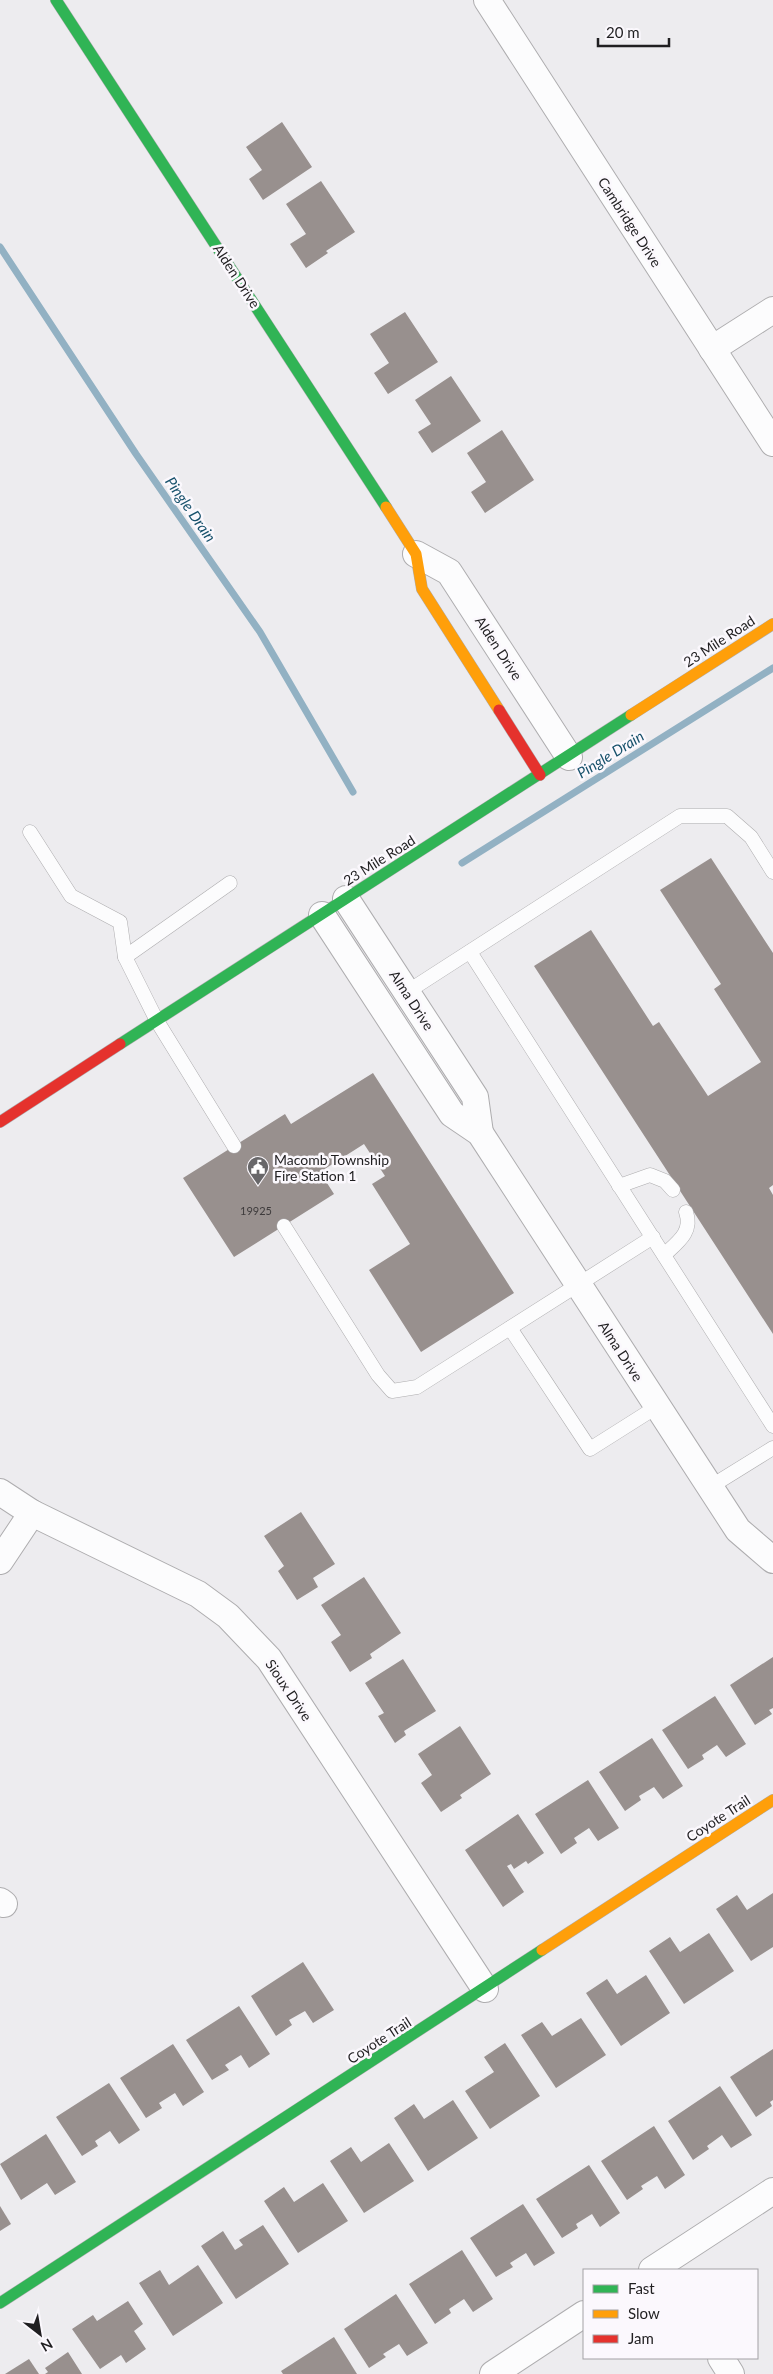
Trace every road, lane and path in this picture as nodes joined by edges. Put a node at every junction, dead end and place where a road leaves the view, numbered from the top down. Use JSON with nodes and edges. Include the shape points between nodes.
{"nodes":[{"id":1,"x":56,"y":0,"type":"edge"},
{"id":2,"x":487,"y":0,"type":"edge"},
{"id":3,"x":773,"y":310,"type":"edge"},
{"id":4,"x":712,"y":349,"type":"junction"},
{"id":5,"x":773,"y":443,"type":"edge"},
{"id":6,"x":416,"y":554,"type":"junction"},
{"id":7,"x":773,"y":624,"type":"edge"},
{"id":8,"x":569,"y":757,"type":"junction"},
{"id":9,"x":540,"y":776,"type":"junction"},
{"id":10,"x":30,"y":832,"type":"dead end"},
{"id":11,"x":773,"y":872,"type":"edge"},
{"id":12,"x":230,"y":883,"type":"dead end"},
{"id":13,"x":346,"y":898,"type":"junction"},
{"id":14,"x":322,"y":915,"type":"junction"},
{"id":15,"x":470,"y":952,"type":"junction"},
{"id":16,"x":124,"y":957,"type":"junction"},
{"id":17,"x":404,"y":1008,"type":"junction"},
{"id":18,"x":157,"y":1021,"type":"junction"},
{"id":19,"x":0,"y":1122,"type":"edge"},
{"id":20,"x":234,"y":1146,"type":"dead end"},
{"id":21,"x":619,"y":1186,"type":"junction"},
{"id":22,"x":673,"y":1190,"type":"dead end"},
{"id":23,"x":686,"y":1212,"type":"dead end"},
{"id":24,"x":284,"y":1226,"type":"dead end"},
{"id":25,"x":652,"y":1237,"type":"junction"},
{"id":26,"x":664,"y":1255,"type":"junction"},
{"id":27,"x":577,"y":1283,"type":"junction"},
{"id":28,"x":510,"y":1328,"type":"junction"},
{"id":29,"x":658,"y":1406,"type":"junction"},
{"id":30,"x":773,"y":1426,"type":"edge"},
{"id":31,"x":773,"y":1448,"type":"edge"},
{"id":32,"x":710,"y":1487,"type":"junction"},
{"id":33,"x":0,"y":1492,"type":"edge"},
{"id":34,"x":32,"y":1513,"type":"junction"},
{"id":35,"x":773,"y":1560,"type":"edge"},
{"id":36,"x":0,"y":1561,"type":"edge"},
{"id":37,"x":773,"y":1800,"type":"edge"},
{"id":38,"x":485,"y":1989,"type":"junction"},
{"id":39,"x":773,"y":2191,"type":"edge"},
{"id":40,"x":659,"y":2268,"type":"edge"},
{"id":41,"x":0,"y":2303,"type":"edge"},
{"id":42,"x":583,"y":2315,"type":"edge"},
{"id":43,"x":722,"y":2359,"type":"edge"},
{"id":44,"x":492,"y":2374,"type":"edge"},
{"id":45,"x":731,"y":2374,"type":"edge"}],
"edges":[{"from":1,"to":6,"type":"street","name":"Alden Drive"},
{"from":2,"to":4,"type":"street","name":"Cambridge Drive"},
{"from":3,"to":4,"type":"street"},
{"from":4,"to":5,"type":"street","name":"Cambridge Drive"},
{"from":6,"to":8,"type":"street","name":"Alden Drive","via":[[449,572]]},
{"from":6,"to":9,"type":"street","name":"Alden Drive","via":[[422,589]]},
{"from":7,"to":8,"type":"street","name":"23 Mile Road"},
{"from":8,"to":9,"type":"street","name":"23 Mile Road"},
{"from":9,"to":13,"type":"street","name":"23 Mile Road"},
{"from":10,"to":16,"type":"lane","via":[[71,896],[120,922]]},
{"from":11,"to":15,"type":"lane","via":[[751,838],[727,816],[680,816]]},
{"from":12,"to":16,"type":"lane"},
{"from":13,"to":14,"type":"street","name":"23 Mile Road"},
{"from":13,"to":17,"type":"street","name":"Alma Drive"},
{"from":14,"to":17,"type":"street","name":"Alma Drive"},
{"from":14,"to":18,"type":"street","name":"23 Mile Road"},
{"from":15,"to":17,"type":"lane"},
{"from":15,"to":21,"type":"lane"},
{"from":16,"to":18,"type":"lane"},
{"from":17,"to":27,"type":"street","name":"Alma Drive","via":[[475,1097],[480,1132]]},
{"from":18,"to":19,"type":"street","name":"23 Mile Road"},
{"from":18,"to":20,"type":"lane"},
{"from":21,"to":22,"type":"lane","via":[[650,1175],[664,1181]]},
{"from":21,"to":25,"type":"lane"},
{"from":23,"to":26,"type":"lane","via":[[689,1221],[684,1236]]},
{"from":24,"to":28,"type":"lane","via":[[378,1376],[392,1391],[417,1387]]},
{"from":25,"to":26,"type":"lane"},
{"from":25,"to":27,"type":"lane"},
{"from":26,"to":30,"type":"lane"},
{"from":27,"to":28,"type":"lane"},
{"from":27,"to":29,"type":"street","name":"Alma Drive"},
{"from":28,"to":29,"type":"lane","via":[[590,1449]]},
{"from":29,"to":32,"type":"street","name":"Alma Drive"},
{"from":31,"to":32,"type":"lane"},
{"from":32,"to":35,"type":"street","name":"Alma Drive","via":[[738,1530]]},
{"from":33,"to":34,"type":"street","name":"Sioux Drive"},
{"from":34,"to":36,"type":"street"},
{"from":34,"to":38,"type":"street","name":"Sioux Drive","via":[[198,1594],[248,1635],[269,1659]]},
{"from":37,"to":38,"type":"street","name":"Coyote Trail"},
{"from":38,"to":41,"type":"street","name":"Coyote Trail"},
{"from":39,"to":40,"type":"street"},
{"from":42,"to":44,"type":"street"},
{"from":43,"to":45,"type":"street"}]}
